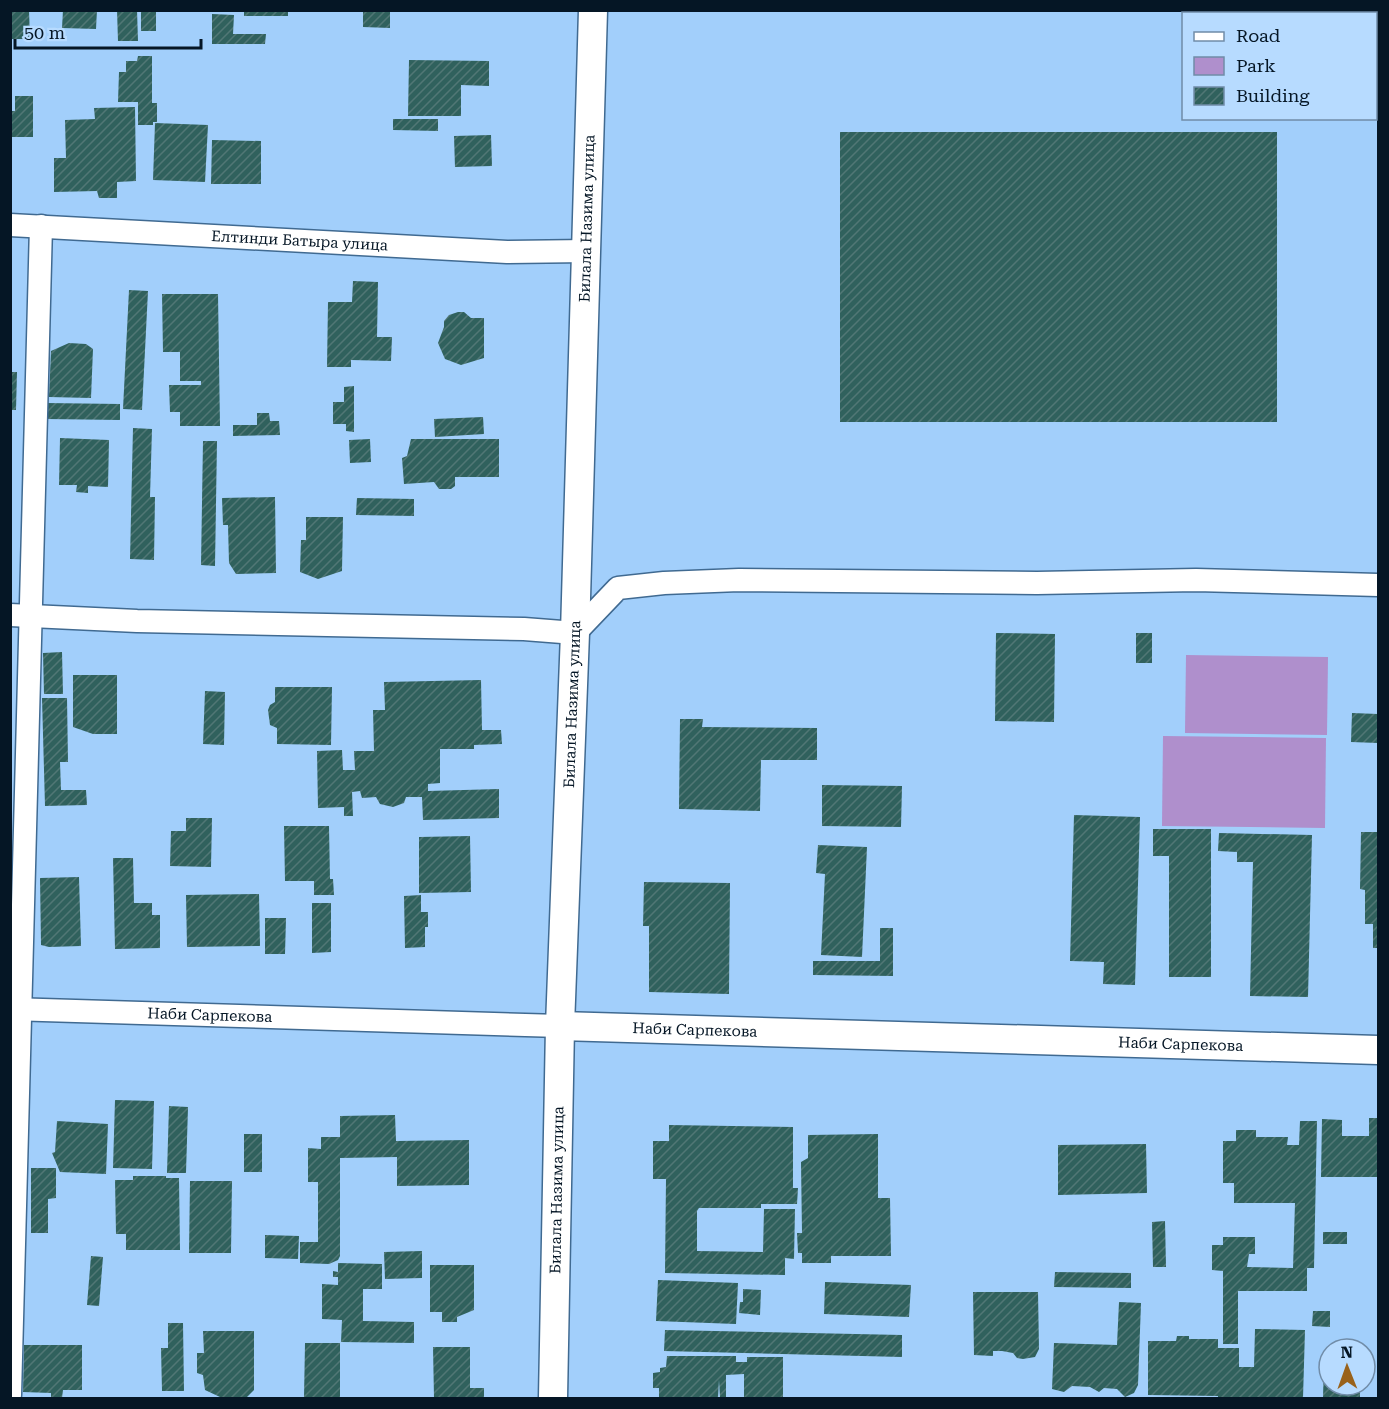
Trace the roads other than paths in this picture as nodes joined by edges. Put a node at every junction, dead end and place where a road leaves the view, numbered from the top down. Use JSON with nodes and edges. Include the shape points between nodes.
{"nodes":[{"id":1,"x":593,"y":10,"type":"edge"},
{"id":2,"x":10,"y":225,"type":"edge"},
{"id":3,"x":41,"y":226,"type":"junction"},
{"id":4,"x":587,"y":251,"type":"junction"},
{"id":5,"x":1378,"y":585,"type":"edge"},
{"id":6,"x":20,"y":615,"type":"edge"},
{"id":7,"x":575,"y":633,"type":"junction"},
{"id":8,"x":16,"y":1010,"type":"edge"},
{"id":9,"x":560,"y":1026,"type":"junction"},
{"id":10,"x":1378,"y":1050,"type":"edge"},
{"id":11,"x":10,"y":1395,"type":"edge"},
{"id":12,"x":553,"y":1398,"type":"edge"}],
"edges":[{"from":1,"to":4,"type":"street","name":"Билала Назима улица"},
{"from":2,"to":3,"type":"street","name":"Елтинди Батыра улица"},
{"from":3,"to":4,"type":"street","name":"Елтинди Батыра улица","via":[[507,252]]},
{"from":3,"to":6,"type":"street"},
{"from":4,"to":7,"type":"street","name":"Билала Назима улица"},
{"from":5,"to":7,"type":"street","via":[[1196,580],[664,583],[618,588]]},
{"from":6,"to":7,"type":"street"},
{"from":6,"to":8,"type":"street"},
{"from":7,"to":9,"type":"street","name":"Билала Назима улица"},
{"from":8,"to":9,"type":"street","name":"Наби Сарпекова"},
{"from":8,"to":11,"type":"street"},
{"from":9,"to":10,"type":"street","name":"Наби Сарпекова"},
{"from":9,"to":12,"type":"street","name":"Билала Назима улица"}]}
